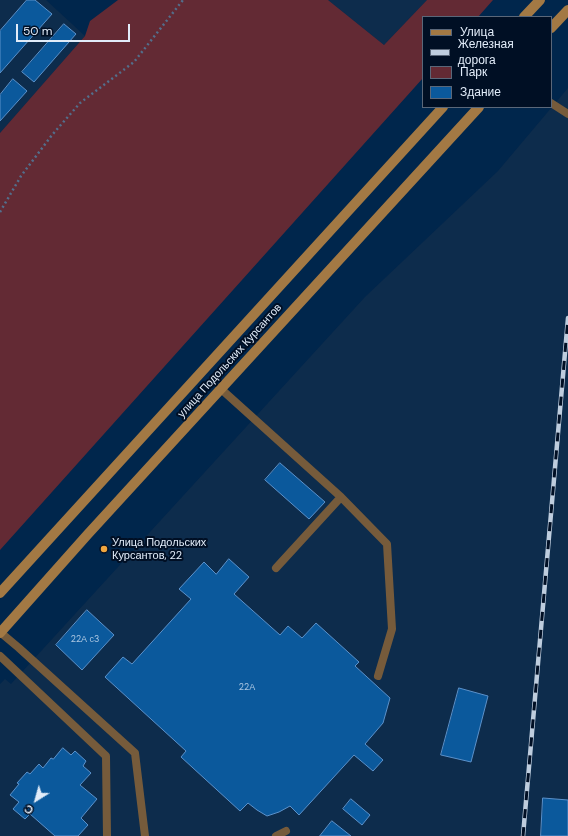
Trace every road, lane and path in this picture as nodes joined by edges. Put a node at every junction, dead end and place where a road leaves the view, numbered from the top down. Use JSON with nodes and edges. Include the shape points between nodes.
{"nodes":[{"id":1,"x":183,"y":0,"type":"edge"},
{"id":2,"x":540,"y":0,"type":"edge"},
{"id":3,"x":568,"y":10,"type":"edge"},
{"id":4,"x":525,"y":16,"type":"edge"},
{"id":5,"x":552,"y":27,"type":"edge"},
{"id":6,"x":552,"y":104,"type":"edge"},
{"id":7,"x":442,"y":108,"type":"edge"},
{"id":8,"x":478,"y":108,"type":"edge"},
{"id":9,"x":568,"y":114,"type":"edge"},
{"id":10,"x":0,"y":212,"type":"edge"},
{"id":11,"x":221,"y":389,"type":"junction"},
{"id":12,"x":341,"y":497,"type":"junction"},
{"id":13,"x":276,"y":568,"type":"dead end"},
{"id":14,"x":0,"y":593,"type":"edge"},
{"id":15,"x":0,"y":632,"type":"edge"},
{"id":16,"x":0,"y":656,"type":"edge"},
{"id":17,"x":378,"y":676,"type":"dead end"},
{"id":18,"x":286,"y":831,"type":"dead end"},
{"id":19,"x":107,"y":836,"type":"edge"},
{"id":20,"x":145,"y":836,"type":"edge"},
{"id":21,"x":276,"y":836,"type":"edge"}],
"edges":[{"from":1,"to":10,"type":"path","via":[[134,62],[80,103],[52,135],[21,176]]},
{"from":2,"to":4,"type":"main road"},
{"from":3,"to":5,"type":"main road"},
{"from":6,"to":9,"type":"lane"},
{"from":7,"to":14,"type":"main road","name":"улица Подольских Курсантов"},
{"from":8,"to":11,"type":"main road","name":"улица Подольских Курсантов"},
{"from":11,"to":12,"type":"lane"},
{"from":11,"to":15,"type":"main road","name":"улица Подольских Курсантов"},
{"from":12,"to":13,"type":"lane"},
{"from":12,"to":17,"type":"lane","via":[[387,544],[392,629]]},
{"from":15,"to":20,"type":"lane","via":[[135,753]]},
{"from":16,"to":19,"type":"lane","via":[[106,756]]},
{"from":18,"to":21,"type":"lane"}]}
